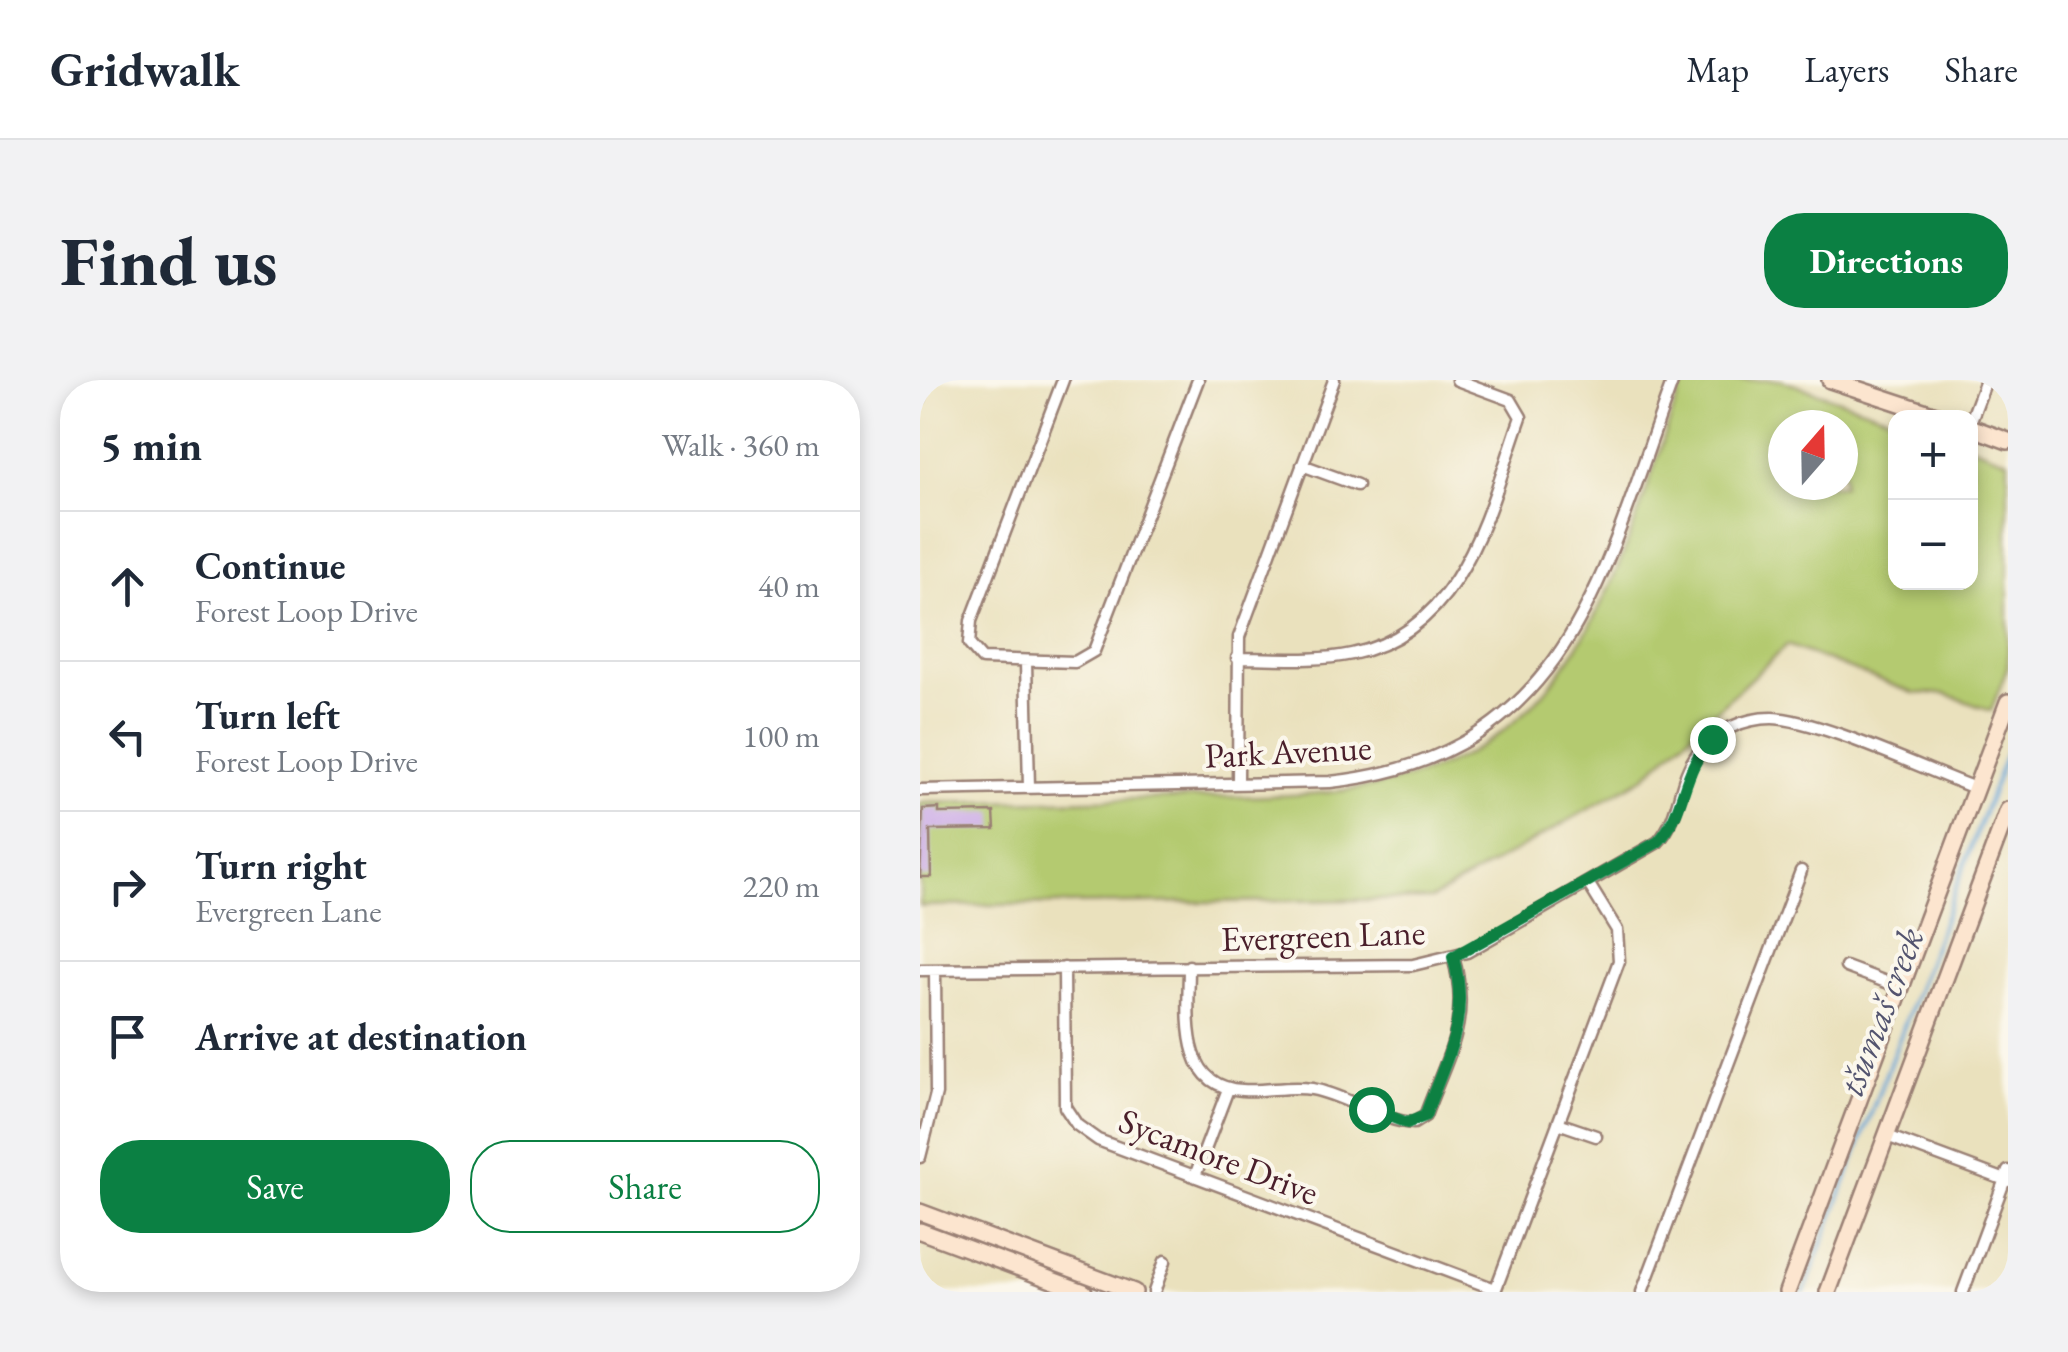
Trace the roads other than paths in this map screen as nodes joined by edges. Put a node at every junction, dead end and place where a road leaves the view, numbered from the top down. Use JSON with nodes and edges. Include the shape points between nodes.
{"nodes":[{"id":1,"x":927,"y":380,"type":"edge"},
{"id":2,"x":1063,"y":380,"type":"edge"},
{"id":3,"x":1198,"y":380,"type":"edge"},
{"id":4,"x":1334,"y":380,"type":"edge"},
{"id":5,"x":1457,"y":380,"type":"edge"},
{"id":6,"x":1673,"y":380,"type":"edge"},
{"id":7,"x":1830,"y":380,"type":"edge"},
{"id":8,"x":1986,"y":380,"type":"edge"},
{"id":9,"x":920,"y":399,"type":"edge"},
{"id":10,"x":1921,"y":410,"type":"edge"},
{"id":11,"x":1975,"y":410,"type":"edge"},
{"id":12,"x":1978,"y":428,"type":"edge"},
{"id":13,"x":2008,"y":441,"type":"edge"},
{"id":14,"x":1302,"y":465,"type":"junction"},
{"id":15,"x":1358,"y":485,"type":"dead end"},
{"id":16,"x":1237,"y":658,"type":"junction"},
{"id":17,"x":1026,"y":663,"type":"junction"},
{"id":18,"x":2008,"y":702,"type":"edge"},
{"id":19,"x":1238,"y":784,"type":"junction"},
{"id":20,"x":1029,"y":788,"type":"junction"},
{"id":21,"x":1975,"y":788,"type":"junction"},
{"id":22,"x":920,"y":790,"type":"edge"},
{"id":23,"x":2008,"y":810,"type":"edge"},
{"id":24,"x":1802,"y":872,"type":"dead end"},
{"id":25,"x":1588,"y":883,"type":"junction"},
{"id":26,"x":1453,"y":957,"type":"junction"},
{"id":27,"x":1189,"y":966,"type":"junction"},
{"id":28,"x":1846,"y":967,"type":"dead end"},
{"id":29,"x":1064,"y":968,"type":"junction"},
{"id":30,"x":920,"y":970,"type":"edge"},
{"id":31,"x":935,"y":970,"type":"junction"},
{"id":32,"x":1902,"y":988,"type":"junction"},
{"id":33,"x":1228,"y":1089,"type":"junction"},
{"id":34,"x":1558,"y":1123,"type":"junction"},
{"id":35,"x":1596,"y":1136,"type":"dead end"},
{"id":36,"x":1886,"y":1136,"type":"junction"},
{"id":37,"x":920,"y":1157,"type":"edge"},
{"id":38,"x":1195,"y":1176,"type":"junction"},
{"id":39,"x":2007,"y":1177,"type":"edge"},
{"id":40,"x":920,"y":1212,"type":"edge"},
{"id":41,"x":920,"y":1232,"type":"edge"},
{"id":42,"x":1165,"y":1260,"type":"dead end"},
{"id":43,"x":1495,"y":1290,"type":"edge"},
{"id":44,"x":1084,"y":1292,"type":"edge"},
{"id":45,"x":1134,"y":1292,"type":"edge"},
{"id":46,"x":1154,"y":1292,"type":"edge"},
{"id":47,"x":1642,"y":1292,"type":"edge"},
{"id":48,"x":1787,"y":1292,"type":"edge"},
{"id":49,"x":1828,"y":1292,"type":"edge"},
{"id":50,"x":1963,"y":1292,"type":"edge"}],
"edges":[{"from":1,"to":9,"type":"street"},
{"from":2,"to":17,"type":"street","via":[[969,635],[982,658]]},
{"from":3,"to":17,"type":"street","via":[[1094,651],[1081,661]]},
{"from":4,"to":14,"type":"street"},
{"from":5,"to":16,"type":"street","via":[[1512,400],[1520,416],[1474,550],[1452,588],[1420,622],[1377,646],[1323,658]]},
{"from":6,"to":19,"type":"street","name":"Park Avenue","via":[[1588,608],[1556,662],[1509,712],[1432,760],[1395,772],[1330,782]]},
{"from":7,"to":10,"type":"street"},
{"from":8,"to":11,"type":"street"},
{"from":12,"to":13,"type":"street"},
{"from":14,"to":15,"type":"street"},
{"from":14,"to":16,"type":"street","via":[[1244,620]]},
{"from":16,"to":19,"type":"street"},
{"from":17,"to":20,"type":"street"},
{"from":18,"to":21,"type":"street"},
{"from":19,"to":20,"type":"street","name":"Park Avenue"},
{"from":20,"to":22,"type":"street","name":"Park Avenue"},
{"from":21,"to":25,"type":"street","name":"Evergreen Lane","via":[[1798,722],[1754,720],[1723,731],[1699,752],[1670,830],[1658,842]]},
{"from":21,"to":32,"type":"street"},
{"from":23,"to":36,"type":"street"},
{"from":24,"to":47,"type":"street"},
{"from":25,"to":26,"type":"street","name":"Evergreen Lane"},
{"from":25,"to":34,"type":"street","via":[[1617,930],[1621,950]]},
{"from":26,"to":27,"type":"street","name":"Evergreen Lane","via":[[1413,965]]},
{"from":26,"to":33,"type":"street","via":[[1461,1019],[1420,1120],[1407,1123],[1307,1088]]},
{"from":27,"to":29,"type":"street","name":"Evergreen Lane"},
{"from":27,"to":33,"type":"street","via":[[1192,1055],[1206,1076]]},
{"from":28,"to":32,"type":"street"},
{"from":29,"to":31,"type":"street","name":"Evergreen Lane"},
{"from":29,"to":38,"type":"street","name":"Sycamore Drive","via":[[1070,1117],[1098,1140]]},
{"from":30,"to":31,"type":"street","name":"Evergreen Lane"},
{"from":31,"to":37,"type":"street","via":[[936,1094]]},
{"from":32,"to":48,"type":"street"},
{"from":33,"to":38,"type":"street"},
{"from":34,"to":35,"type":"street"},
{"from":34,"to":43,"type":"street"},
{"from":36,"to":39,"type":"street"},
{"from":36,"to":49,"type":"street"},
{"from":38,"to":43,"type":"street","name":"Sycamore Drive"},
{"from":39,"to":50,"type":"street"},
{"from":40,"to":45,"type":"street"},
{"from":41,"to":44,"type":"street"},
{"from":42,"to":46,"type":"street"}]}
